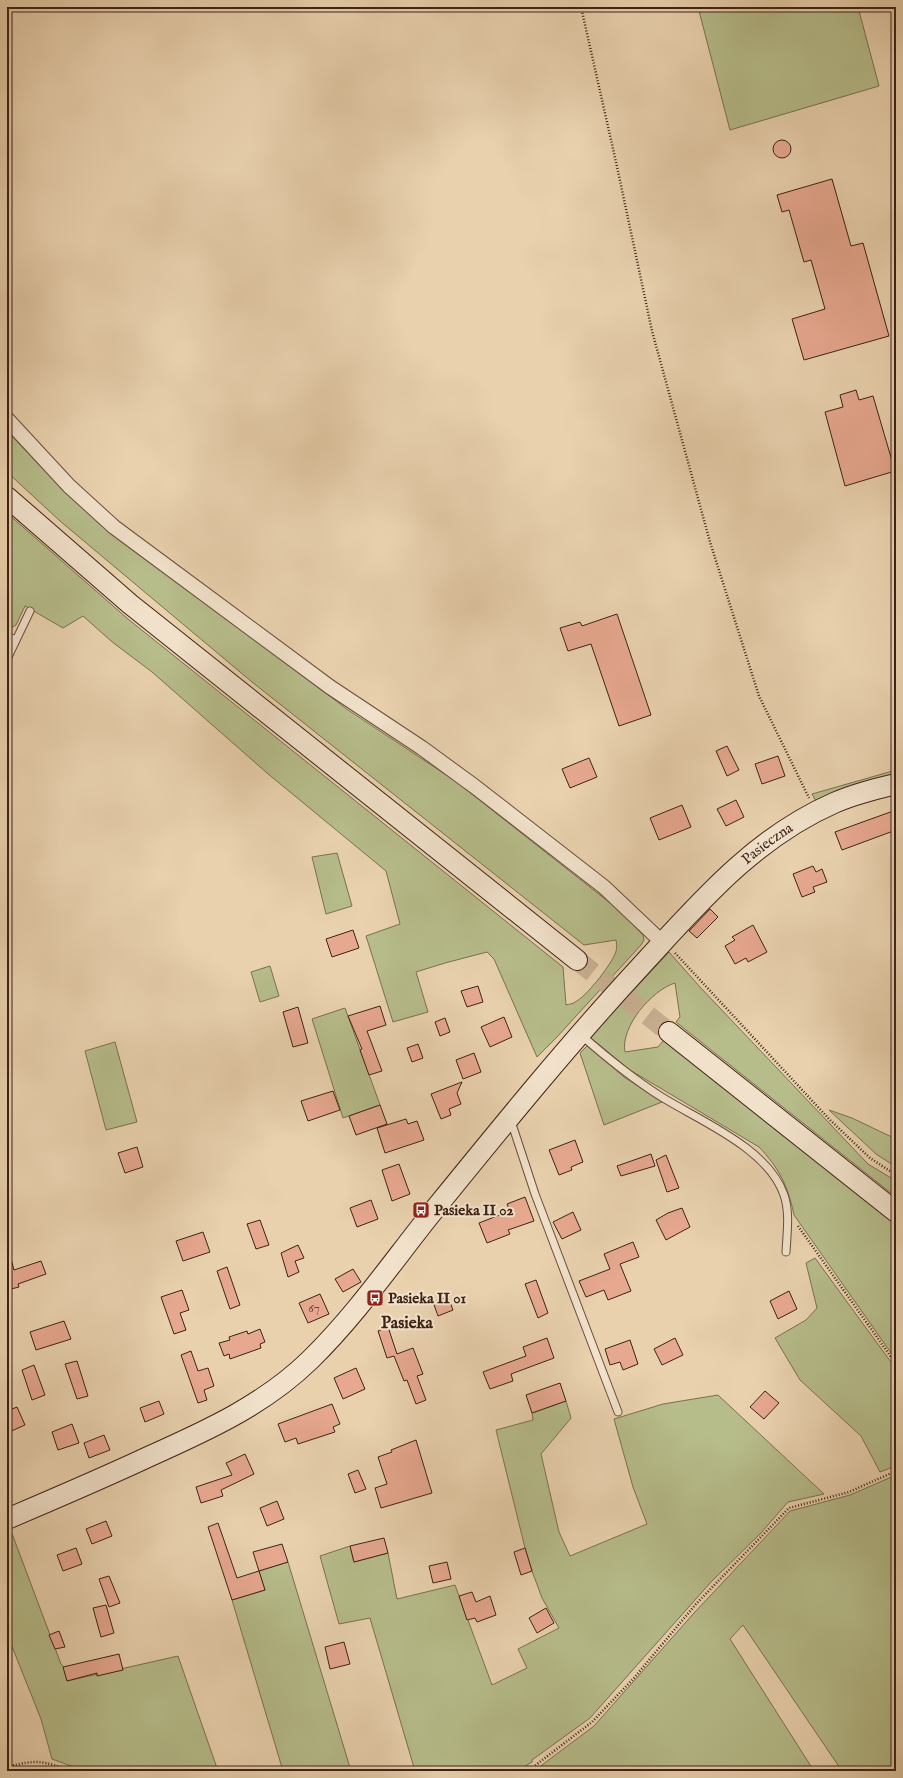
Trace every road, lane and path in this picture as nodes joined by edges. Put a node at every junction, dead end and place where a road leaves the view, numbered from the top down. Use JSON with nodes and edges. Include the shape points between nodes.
{"nodes":[{"id":1,"x":581,"y":7,"type":"edge"},
{"id":2,"x":7,"y":419,"type":"edge"},
{"id":3,"x":7,"y":497,"type":"edge"},
{"id":4,"x":30,"y":611,"type":"dead end"},
{"id":5,"x":7,"y":636,"type":"edge"},
{"id":6,"x":16,"y":640,"type":"junction"},
{"id":7,"x":7,"y":659,"type":"edge"},
{"id":8,"x":896,"y":784,"type":"edge"},
{"id":9,"x":814,"y":812,"type":"junction"},
{"id":10,"x":662,"y":942,"type":"junction"},
{"id":11,"x":577,"y":960,"type":"tunnel mouth"},
{"id":12,"x":669,"y":1032,"type":"tunnel mouth"},
{"id":13,"x":580,"y":1034,"type":"junction"},
{"id":14,"x":509,"y":1117,"type":"junction"},
{"id":15,"x":896,"y":1175,"type":"edge"},
{"id":16,"x":787,"y":1206,"type":"junction"},
{"id":17,"x":896,"y":1212,"type":"edge"},
{"id":18,"x":786,"y":1252,"type":"dead end"},
{"id":19,"x":896,"y":1364,"type":"edge"},
{"id":20,"x":618,"y":1412,"type":"dead end"},
{"id":21,"x":896,"y":1471,"type":"edge"},
{"id":22,"x":7,"y":1519,"type":"edge"},
{"id":23,"x":7,"y":1767,"type":"edge"},
{"id":24,"x":72,"y":1771,"type":"edge"},
{"id":25,"x":528,"y":1771,"type":"edge"}],
"edges":[{"from":1,"to":9,"type":"path","via":[[652,331],[710,542],[759,696]]},
{"from":2,"to":10,"type":"street","via":[[69,486],[114,527],[330,687],[434,756],[474,786],[604,887]]},
{"from":3,"to":11,"type":"street","via":[[130,604]]},
{"from":4,"to":6,"type":"lane"},
{"from":5,"to":6,"type":"lane"},
{"from":6,"to":7,"type":"lane"},
{"from":8,"to":9,"type":"street","name":"Pasieczna","via":[[851,796]]},
{"from":9,"to":10,"type":"street","name":"Pasieczna","via":[[776,834],[753,852]]},
{"from":10,"to":13,"type":"street","name":"Pasieczna"},
{"from":10,"to":15,"type":"path","via":[[830,1120],[870,1158]]},
{"from":12,"to":17,"type":"street"},
{"from":13,"to":14,"type":"street","name":"Pasieczna"},
{"from":13,"to":16,"type":"lane","via":[[620,1069],[747,1148],[770,1169],[784,1193]]},
{"from":14,"to":20,"type":"lane","via":[[535,1194]]},
{"from":14,"to":22,"type":"street","name":"Pasieczna","via":[[351,1316],[310,1360],[282,1384],[218,1425]]},
{"from":16,"to":18,"type":"lane"},
{"from":16,"to":19,"type":"path","via":[[792,1218]]},
{"from":21,"to":25,"type":"path","via":[[848,1492],[789,1508],[696,1604],[634,1678],[592,1722]]},
{"from":23,"to":24,"type":"path","via":[[26,1762],[44,1762]]}]}
